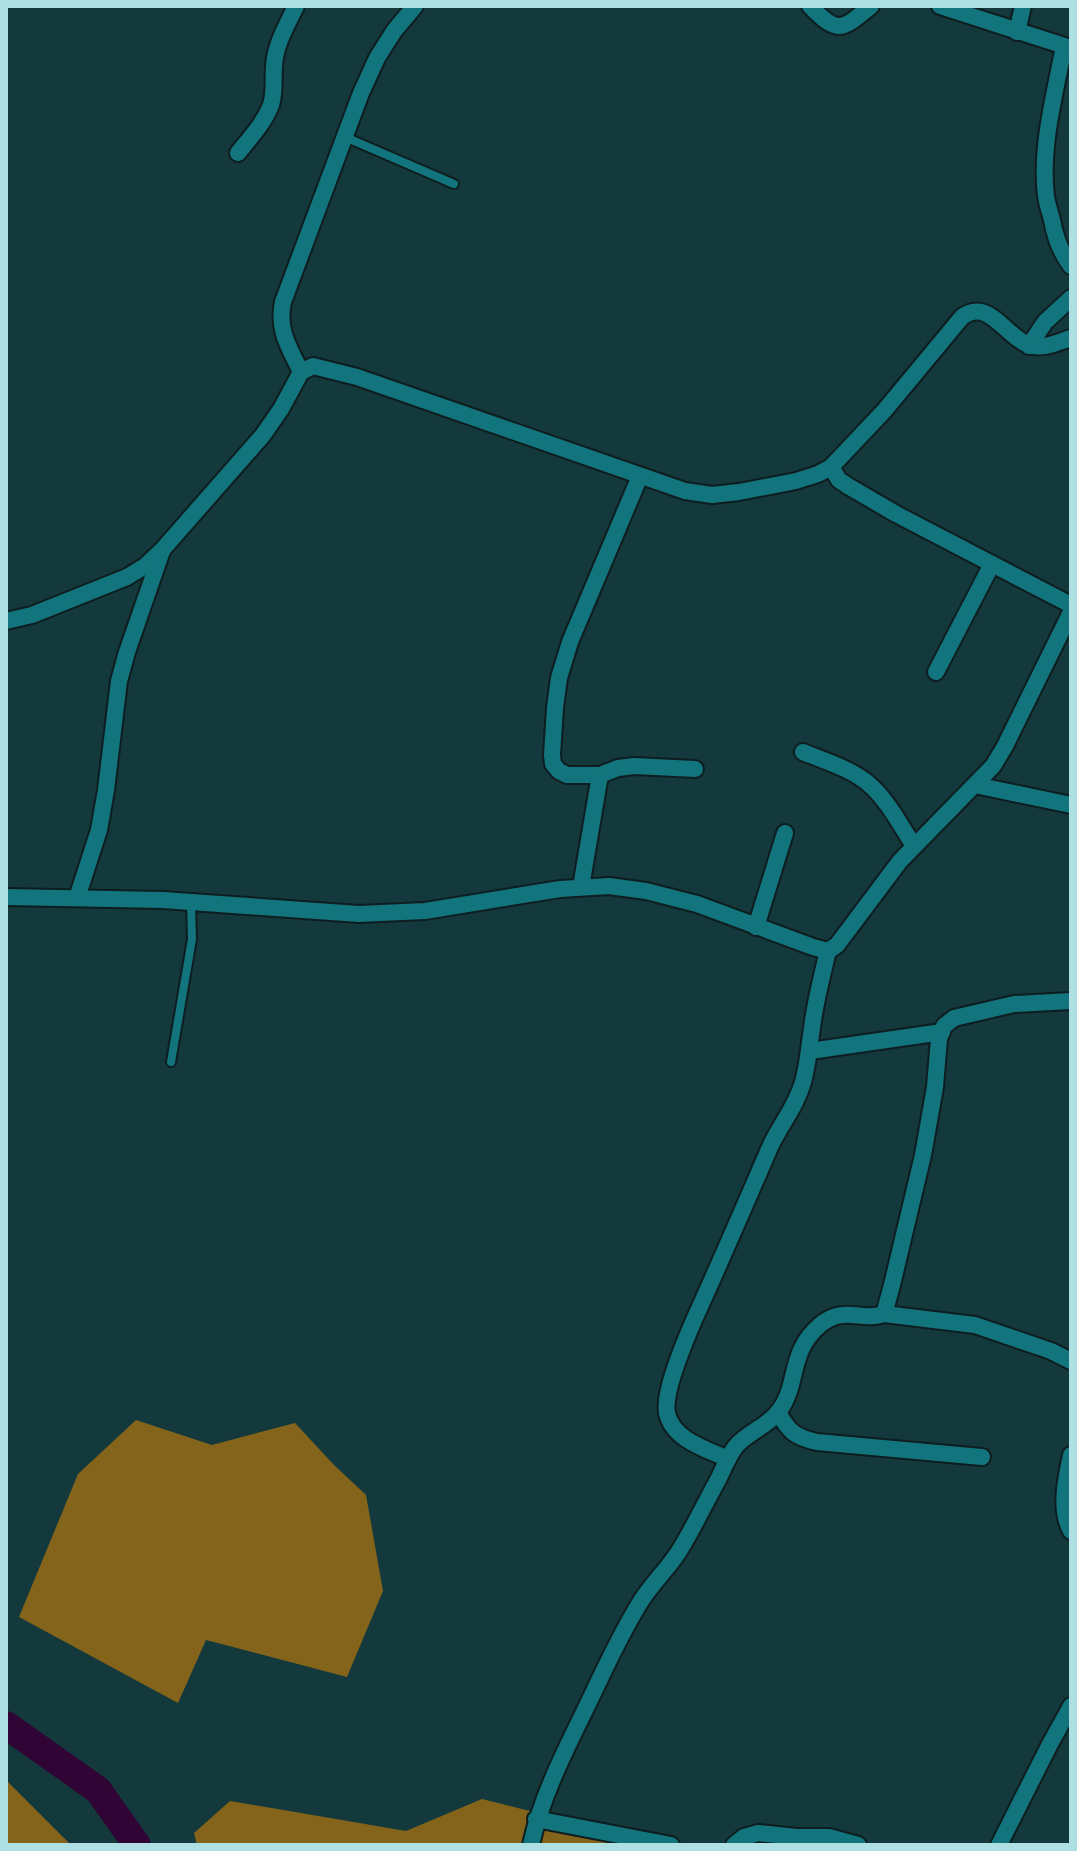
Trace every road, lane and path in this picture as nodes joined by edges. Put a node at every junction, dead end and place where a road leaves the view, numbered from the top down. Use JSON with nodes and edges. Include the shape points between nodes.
{"nodes":[{"id":1,"x":296,"y":6,"type":"edge"},
{"id":2,"x":415,"y":6,"type":"edge"},
{"id":3,"x":810,"y":6,"type":"edge"},
{"id":4,"x":871,"y":6,"type":"edge"},
{"id":5,"x":940,"y":6,"type":"edge"},
{"id":6,"x":1023,"y":6,"type":"edge"},
{"id":7,"x":1017,"y":32,"type":"junction"},
{"id":8,"x":1067,"y":47,"type":"edge"},
{"id":9,"x":345,"y":136,"type":"junction"},
{"id":10,"x":238,"y":153,"type":"dead end"},
{"id":11,"x":454,"y":184,"type":"dead end"},
{"id":12,"x":1071,"y":266,"type":"edge"},
{"id":13,"x":1071,"y":298,"type":"edge"},
{"id":14,"x":1071,"y":338,"type":"edge"},
{"id":15,"x":1029,"y":346,"type":"junction"},
{"id":16,"x":301,"y":372,"type":"junction"},
{"id":17,"x":831,"y":467,"type":"junction"},
{"id":18,"x":640,"y":476,"type":"junction"},
{"id":19,"x":163,"y":549,"type":"junction"},
{"id":20,"x":992,"y":564,"type":"junction"},
{"id":21,"x":1071,"y":605,"type":"edge"},
{"id":22,"x":1071,"y":612,"type":"edge"},
{"id":23,"x":6,"y":621,"type":"edge"},
{"id":24,"x":936,"y":672,"type":"dead end"},
{"id":25,"x":803,"y":752,"type":"dead end"},
{"id":26,"x":695,"y":769,"type":"dead end"},
{"id":27,"x":600,"y":775,"type":"junction"},
{"id":28,"x":975,"y":785,"type":"junction"},
{"id":29,"x":1071,"y":805,"type":"edge"},
{"id":30,"x":785,"y":833,"type":"dead end"},
{"id":31,"x":914,"y":846,"type":"junction"},
{"id":32,"x":581,"y":887,"type":"junction"},
{"id":33,"x":6,"y":897,"type":"edge"},
{"id":34,"x":77,"y":898,"type":"junction"},
{"id":35,"x":191,"y":901,"type":"junction"},
{"id":36,"x":756,"y":927,"type":"junction"},
{"id":37,"x":828,"y":951,"type":"junction"},
{"id":38,"x":1071,"y":1001,"type":"edge"},
{"id":39,"x":942,"y":1032,"type":"junction"},
{"id":40,"x":810,"y":1051,"type":"junction"},
{"id":41,"x":171,"y":1062,"type":"dead end"},
{"id":42,"x":884,"y":1314,"type":"junction"},
{"id":43,"x":1071,"y":1361,"type":"edge"},
{"id":44,"x":778,"y":1412,"type":"junction"},
{"id":45,"x":1071,"y":1455,"type":"edge"},
{"id":46,"x":982,"y":1457,"type":"dead end"},
{"id":47,"x":728,"y":1459,"type":"junction"},
{"id":48,"x":1071,"y":1531,"type":"edge"},
{"id":49,"x":1071,"y":1706,"type":"edge"},
{"id":50,"x":536,"y":1819,"type":"junction"},
{"id":51,"x":531,"y":1845,"type":"edge"},
{"id":52,"x":671,"y":1845,"type":"edge"},
{"id":53,"x":734,"y":1845,"type":"edge"},
{"id":54,"x":858,"y":1845,"type":"edge"},
{"id":55,"x":999,"y":1845,"type":"edge"}],
"edges":[{"from":1,"to":10,"type":"street","via":[[278,46],[271,105]]},
{"from":2,"to":9,"type":"street","via":[[377,58]]},
{"from":3,"to":4,"type":"street","via":[[838,27],[849,25]]},
{"from":5,"to":7,"type":"street"},
{"from":6,"to":7,"type":"street"},
{"from":7,"to":8,"type":"street"},
{"from":8,"to":12,"type":"street","via":[[1047,146],[1046,196],[1063,256]]},
{"from":9,"to":11,"type":"lane"},
{"from":9,"to":16,"type":"street","via":[[280,314]]},
{"from":13,"to":15,"type":"street"},
{"from":14,"to":15,"type":"street"},
{"from":15,"to":17,"type":"street","via":[[987,313],[968,312]]},
{"from":16,"to":18,"type":"street","via":[[313,366],[328,368]]},
{"from":16,"to":19,"type":"street","via":[[263,435]]},
{"from":17,"to":18,"type":"street","via":[[796,481],[712,495]]},
{"from":17,"to":20,"type":"street","via":[[848,486]]},
{"from":18,"to":27,"type":"street","via":[[559,678],[553,764],[567,775]]},
{"from":19,"to":23,"type":"street","via":[[127,577]]},
{"from":19,"to":34,"type":"street","via":[[119,681],[99,830]]},
{"from":20,"to":21,"type":"street"},
{"from":20,"to":24,"type":"street"},
{"from":22,"to":28,"type":"street","via":[[1005,746]]},
{"from":25,"to":31,"type":"street","via":[[869,784]]},
{"from":26,"to":27,"type":"street","via":[[634,766]]},
{"from":27,"to":32,"type":"street"},
{"from":28,"to":29,"type":"street"},
{"from":28,"to":31,"type":"street"},
{"from":30,"to":36,"type":"street"},
{"from":31,"to":37,"type":"street"},
{"from":32,"to":35,"type":"street","via":[[425,911],[359,914]]},
{"from":32,"to":36,"type":"street","via":[[646,891]]},
{"from":33,"to":34,"type":"street"},
{"from":34,"to":35,"type":"street"},
{"from":35,"to":41,"type":"lane","via":[[192,939]]},
{"from":36,"to":37,"type":"street"},
{"from":37,"to":40,"type":"street"},
{"from":38,"to":39,"type":"street","via":[[1014,1004],[954,1018]]},
{"from":39,"to":40,"type":"street"},
{"from":39,"to":42,"type":"street","via":[[923,1155]]},
{"from":40,"to":47,"type":"street","via":[[796,1102],[685,1339],[669,1390],[666,1410],[671,1425]]},
{"from":42,"to":43,"type":"street","via":[[975,1325]]},
{"from":42,"to":44,"type":"street","via":[[838,1315],[822,1322],[798,1354]]},
{"from":44,"to":46,"type":"street","via":[[786,1427],[803,1439]]},
{"from":44,"to":47,"type":"street"},
{"from":45,"to":48,"type":"street","via":[[1065,1495]]},
{"from":47,"to":50,"type":"street","via":[[681,1549],[618,1642]]},
{"from":49,"to":55,"type":"street"},
{"from":50,"to":51,"type":"street"},
{"from":50,"to":52,"type":"street"},
{"from":53,"to":54,"type":"street","via":[[758,1833],[829,1837]]}]}
